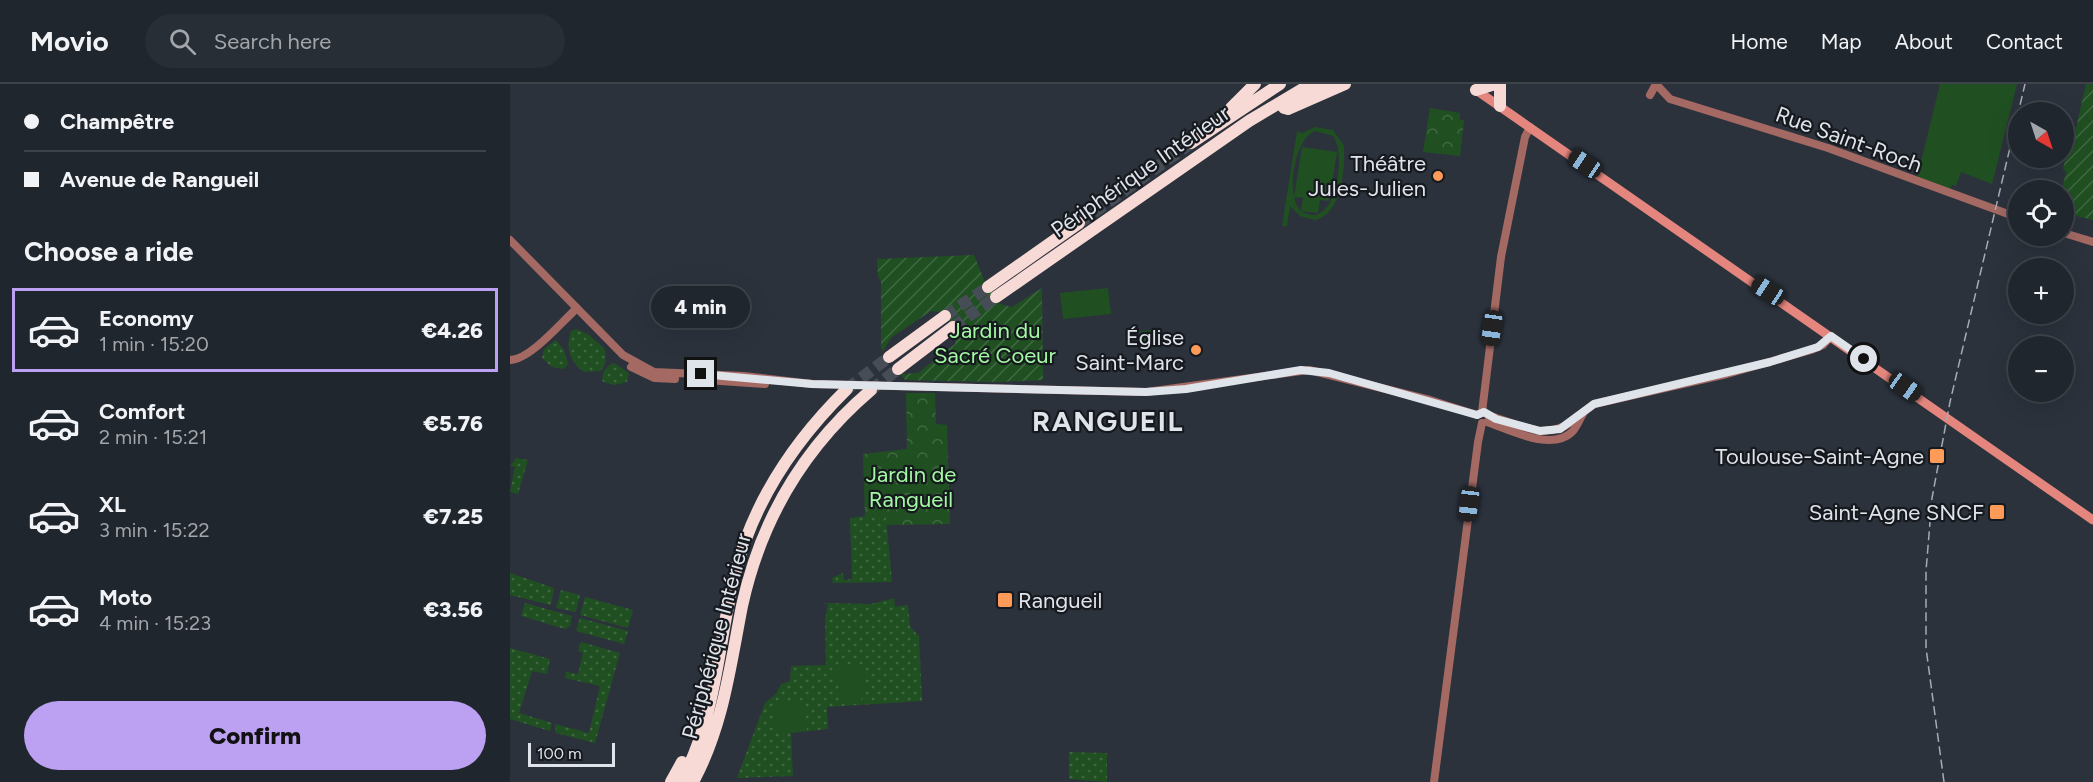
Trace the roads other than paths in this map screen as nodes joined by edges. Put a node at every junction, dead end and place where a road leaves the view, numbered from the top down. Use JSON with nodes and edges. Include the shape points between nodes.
{"nodes":[{"id":1,"x":1255,"y":84,"type":"edge"},
{"id":2,"x":1280,"y":84,"type":"edge"},
{"id":3,"x":1311,"y":84,"type":"edge"},
{"id":4,"x":1328,"y":84,"type":"edge"},
{"id":5,"x":1345,"y":84,"type":"edge"},
{"id":6,"x":1495,"y":84,"type":"edge"},
{"id":7,"x":1500,"y":84,"type":"edge"},
{"id":8,"x":1656,"y":84,"type":"edge"},
{"id":9,"x":1476,"y":90,"type":"joint"},
{"id":10,"x":1650,"y":95,"type":"dead end"},
{"id":11,"x":1500,"y":106,"type":"junction"},
{"id":12,"x":1284,"y":108,"type":"junction"},
{"id":13,"x":1530,"y":127,"type":"junction"},
{"id":14,"x":1140,"y":196,"type":"junction"},
{"id":15,"x":2008,"y":214,"type":"edge"},
{"id":16,"x":1079,"y":223,"type":"tunnel mouth"},
{"id":17,"x":2074,"y":235,"type":"edge"},
{"id":18,"x":510,"y":240,"type":"edge"},
{"id":19,"x":2093,"y":242,"type":"edge"},
{"id":20,"x":510,"y":247,"type":"edge"},
{"id":21,"x":988,"y":287,"type":"tunnel mouth"},
{"id":22,"x":996,"y":297,"type":"tunnel mouth"},
{"id":23,"x":573,"y":309,"type":"junction"},
{"id":24,"x":945,"y":316,"type":"tunnel mouth"},
{"id":25,"x":953,"y":327,"type":"tunnel mouth"},
{"id":26,"x":1831,"y":336,"type":"junction"},
{"id":27,"x":889,"y":357,"type":"tunnel mouth"},
{"id":28,"x":510,"y":358,"type":"edge"},
{"id":29,"x":898,"y":369,"type":"tunnel mouth"},
{"id":30,"x":843,"y":387,"type":"junction"},
{"id":31,"x":870,"y":390,"type":"tunnel mouth"},
{"id":32,"x":1482,"y":418,"type":"junction"},
{"id":33,"x":2093,"y":520,"type":"edge"},
{"id":34,"x":718,"y":673,"type":"junction"},
{"id":35,"x":671,"y":782,"type":"edge"},
{"id":36,"x":681,"y":782,"type":"edge"},
{"id":37,"x":693,"y":782,"type":"edge"},
{"id":38,"x":1434,"y":782,"type":"edge"}],
"edges":[{"from":1,"to":2,"type":"highway","via":[[1191,138],[1191,144]]},
{"from":3,"to":14,"type":"highway","name":"Périphérique Intérieur"},
{"from":4,"to":12,"type":"highway"},
{"from":5,"to":12,"type":"highway"},
{"from":6,"to":9,"type":"highway"},
{"from":7,"to":11,"type":"highway"},
{"from":8,"to":10,"type":"street"},
{"from":8,"to":15,"type":"street","name":"Rue Saint-Roch","via":[[1665,97],[1828,148]]},
{"from":9,"to":11,"type":"main road"},
{"from":11,"to":13,"type":"main road"},
{"from":12,"to":14,"type":"highway","via":[[1149,197]]},
{"from":13,"to":26,"type":"main road"},
{"from":13,"to":32,"type":"street","via":[[1502,253]]},
{"from":14,"to":22,"type":"highway","name":"Périphérique Intérieur"},
{"from":16,"to":21,"type":"highway"},
{"from":17,"to":19,"type":"street"},
{"from":18,"to":23,"type":"street"},
{"from":20,"to":23,"type":"street"},
{"from":23,"to":28,"type":"street","via":[[524,357]]},
{"from":23,"to":30,"type":"street","via":[[623,355],[654,375],[744,376]]},
{"from":24,"to":27,"type":"highway"},
{"from":25,"to":29,"type":"highway"},
{"from":26,"to":32,"type":"street","via":[[1811,350],[1727,374],[1594,404],[1585,409],[1575,428],[1563,437],[1530,438]]},
{"from":26,"to":33,"type":"main road"},
{"from":30,"to":32,"type":"street","via":[[1151,392],[1301,370],[1329,373]]},
{"from":30,"to":34,"type":"highway","via":[[791,452],[759,506],[736,571]]},
{"from":31,"to":37,"type":"highway","name":"Périphérique Intérieur","via":[[812,449],[769,520],[748,580],[721,713]]},
{"from":32,"to":38,"type":"street"},
{"from":34,"to":35,"type":"highway","via":[[693,739]]},
{"from":34,"to":36,"type":"highway","via":[[702,735]]}]}
